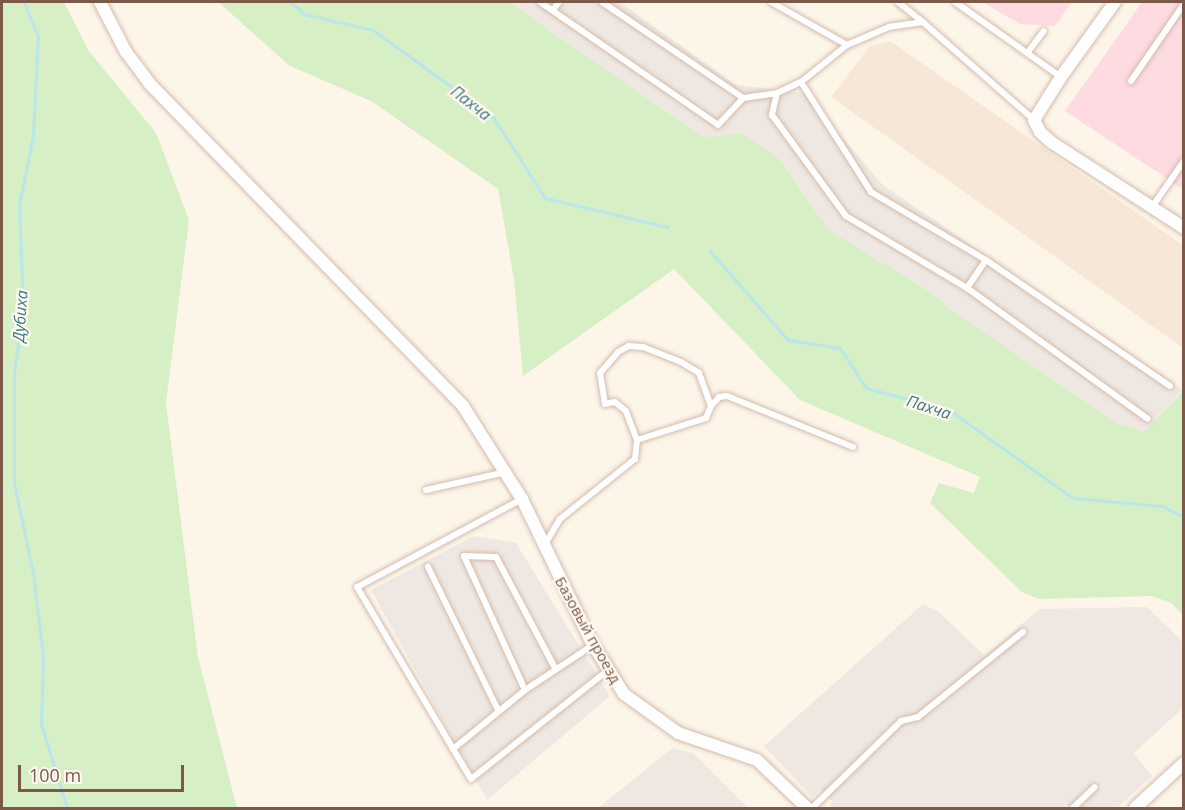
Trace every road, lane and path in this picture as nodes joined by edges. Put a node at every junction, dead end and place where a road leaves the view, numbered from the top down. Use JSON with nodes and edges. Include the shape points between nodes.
{"nodes":[{"id":1,"x":100,"y":2,"type":"edge"},
{"id":2,"x":540,"y":2,"type":"edge"},
{"id":3,"x":559,"y":2,"type":"edge"},
{"id":4,"x":602,"y":2,"type":"edge"},
{"id":5,"x":771,"y":2,"type":"edge"},
{"id":6,"x":898,"y":2,"type":"edge"},
{"id":7,"x":955,"y":2,"type":"edge"},
{"id":8,"x":1114,"y":2,"type":"edge"},
{"id":9,"x":1184,"y":4,"type":"edge"},
{"id":10,"x":553,"y":10,"type":"junction"},
{"id":11,"x":923,"y":22,"type":"junction"},
{"id":12,"x":1044,"y":31,"type":"dead end"},
{"id":13,"x":848,"y":45,"type":"junction"},
{"id":14,"x":1028,"y":52,"type":"junction"},
{"id":15,"x":1060,"y":77,"type":"junction"},
{"id":16,"x":1131,"y":81,"type":"dead end"},
{"id":17,"x":801,"y":82,"type":"junction"},
{"id":18,"x":777,"y":93,"type":"junction"},
{"id":19,"x":742,"y":99,"type":"junction"},
{"id":20,"x":1034,"y":120,"type":"junction"},
{"id":21,"x":1184,"y":162,"type":"edge"},
{"id":22,"x":1152,"y":207,"type":"junction"},
{"id":23,"x":1184,"y":228,"type":"edge"},
{"id":24,"x":986,"y":260,"type":"junction"},
{"id":25,"x":967,"y":288,"type":"junction"},
{"id":26,"x":1170,"y":386,"type":"dead end"},
{"id":27,"x":711,"y":406,"type":"junction"},
{"id":28,"x":1148,"y":419,"type":"dead end"},
{"id":29,"x":637,"y":440,"type":"junction"},
{"id":30,"x":853,"y":447,"type":"dead end"},
{"id":31,"x":506,"y":472,"type":"junction"},
{"id":32,"x":426,"y":490,"type":"dead end"},
{"id":33,"x":522,"y":500,"type":"junction"},
{"id":34,"x":543,"y":546,"type":"junction"},
{"id":35,"x":428,"y":567,"type":"dead end"},
{"id":36,"x":1023,"y":632,"type":"dead end"},
{"id":37,"x":593,"y":645,"type":"junction"},
{"id":38,"x":555,"y":668,"type":"junction"},
{"id":39,"x":608,"y":670,"type":"junction"},
{"id":40,"x":525,"y":690,"type":"junction"},
{"id":41,"x":498,"y":710,"type":"junction"},
{"id":42,"x":453,"y":749,"type":"junction"},
{"id":43,"x":1184,"y":763,"type":"edge"},
{"id":44,"x":1095,"y":787,"type":"dead end"},
{"id":45,"x":807,"y":808,"type":"edge"},
{"id":46,"x":812,"y":808,"type":"edge"},
{"id":47,"x":1073,"y":808,"type":"edge"},
{"id":48,"x":1135,"y":808,"type":"edge"}],
"edges":[{"from":1,"to":31,"type":"street","name":"Базовый проезд","via":[[126,52],[149,83],[463,406]]},
{"from":2,"to":10,"type":"lane"},
{"from":3,"to":10,"type":"lane"},
{"from":4,"to":19,"type":"lane"},
{"from":5,"to":13,"type":"lane"},
{"from":6,"to":11,"type":"lane"},
{"from":7,"to":14,"type":"lane"},
{"from":8,"to":15,"type":"street"},
{"from":9,"to":16,"type":"lane"},
{"from":10,"to":19,"type":"lane","via":[[718,125]]},
{"from":11,"to":13,"type":"lane","via":[[889,27]]},
{"from":11,"to":20,"type":"lane"},
{"from":12,"to":14,"type":"lane"},
{"from":13,"to":17,"type":"lane"},
{"from":14,"to":15,"type":"lane"},
{"from":15,"to":20,"type":"street"},
{"from":17,"to":18,"type":"lane"},
{"from":17,"to":24,"type":"lane","via":[[871,192]]},
{"from":18,"to":19,"type":"lane"},
{"from":18,"to":25,"type":"lane","via":[[772,115],[846,216]]},
{"from":20,"to":22,"type":"street","via":[[1051,142]]},
{"from":21,"to":22,"type":"lane"},
{"from":22,"to":23,"type":"street"},
{"from":24,"to":25,"type":"lane"},
{"from":24,"to":26,"type":"lane"},
{"from":25,"to":28,"type":"lane"},
{"from":27,"to":29,"type":"lane","via":[[706,418]]},
{"from":27,"to":29,"type":"lane","via":[[699,373],[643,347],[629,346],[600,372],[605,404],[615,402],[626,411]]},
{"from":27,"to":30,"type":"lane","via":[[727,396]]},
{"from":29,"to":34,"type":"lane","via":[[635,459],[560,519]]},
{"from":31,"to":32,"type":"lane"},
{"from":31,"to":33,"type":"street","name":"Базовый проезд"},
{"from":33,"to":34,"type":"street","name":"Базовый проезд"},
{"from":33,"to":42,"type":"lane","via":[[357,587]]},
{"from":34,"to":37,"type":"street","name":"Базовый проезд"},
{"from":35,"to":41,"type":"lane"},
{"from":36,"to":46,"type":"lane","via":[[918,717],[901,721]]},
{"from":37,"to":38,"type":"lane"},
{"from":37,"to":39,"type":"street","name":"Базовый проезд"},
{"from":38,"to":40,"type":"lane"},
{"from":38,"to":40,"type":"lane","via":[[496,557],[464,556]]},
{"from":39,"to":42,"type":"lane","via":[[471,779]]},
{"from":39,"to":45,"type":"street","name":"Базовый проезд","via":[[624,694],[678,733],[757,760]]},
{"from":40,"to":41,"type":"lane"},
{"from":41,"to":42,"type":"lane"},
{"from":43,"to":48,"type":"street"},
{"from":44,"to":47,"type":"lane"}]}
